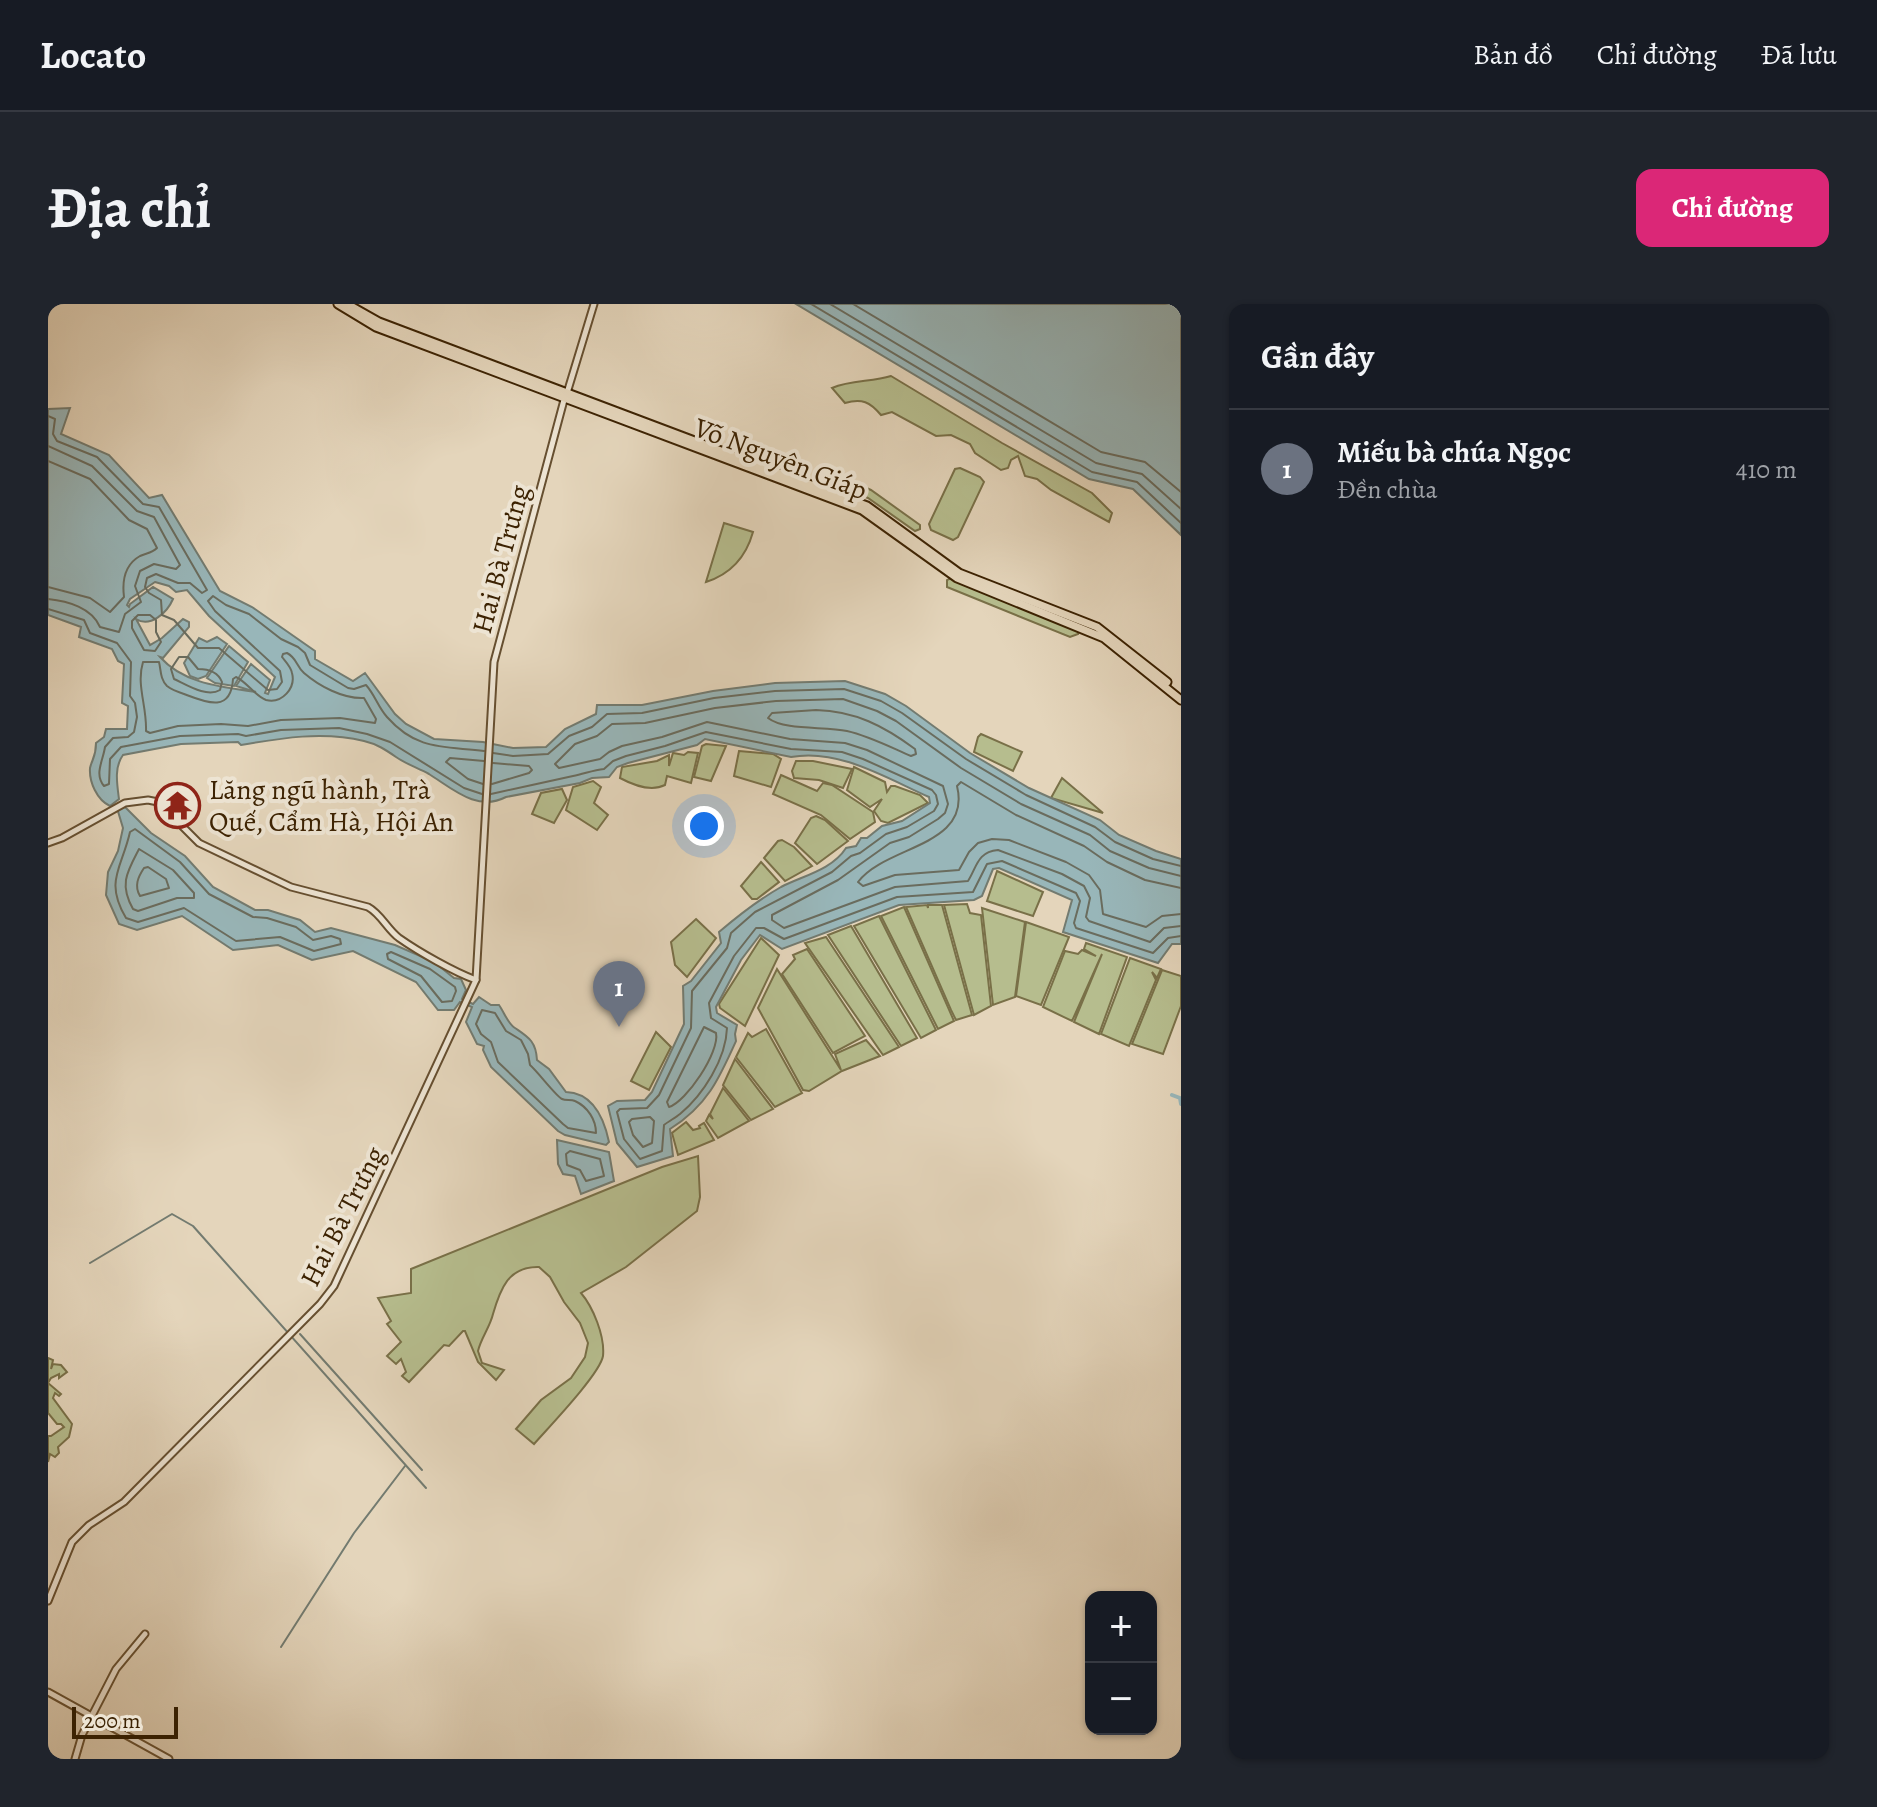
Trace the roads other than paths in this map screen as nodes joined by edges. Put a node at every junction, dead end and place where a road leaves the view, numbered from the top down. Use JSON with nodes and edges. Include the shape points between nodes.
{"nodes":[{"id":1,"x":338,"y":304,"type":"edge"},
{"id":2,"x":594,"y":304,"type":"edge"},
{"id":3,"x":351,"y":309,"type":"edge"},
{"id":4,"x":565,"y":397,"type":"junction"},
{"id":5,"x":1084,"y":624,"type":"junction"},
{"id":6,"x":1181,"y":694,"type":"edge"},
{"id":7,"x":1181,"y":700,"type":"edge"},
{"id":8,"x":48,"y":843,"type":"edge"},
{"id":9,"x":476,"y":980,"type":"junction"},
{"id":10,"x":48,"y":1601,"type":"edge"},
{"id":11,"x":145,"y":1634,"type":"dead end"},
{"id":12,"x":48,"y":1692,"type":"edge"},
{"id":13,"x":91,"y":1716,"type":"junction"},
{"id":14,"x":75,"y":1759,"type":"edge"},
{"id":15,"x":169,"y":1759,"type":"edge"}],
"edges":[{"from":1,"to":3,"type":"main road","name":"Võ Nguyên Giáp"},
{"from":2,"to":4,"type":"street","name":"Hai Bà Trưng"},
{"from":3,"to":4,"type":"main road","name":"Võ Nguyên Giáp","via":[[376,327]]},
{"from":4,"to":5,"type":"main road","name":"Võ Nguyên Giáp","via":[[862,510],[947,570]]},
{"from":4,"to":9,"type":"street","name":"Hai Bà Trưng","via":[[496,652]]},
{"from":5,"to":6,"type":"main road","name":"Võ Nguyên Giáp","via":[[1115,639]]},
{"from":5,"to":7,"type":"main road","name":"Võ Nguyên Giáp"},
{"from":8,"to":9,"type":"street","via":[[125,803],[158,802],[199,843],[291,887],[368,907],[398,937]]},
{"from":9,"to":10,"type":"street","name":"Hai Bà Trưng","via":[[334,1286],[124,1502],[72,1542]]},
{"from":11,"to":13,"type":"street","via":[[116,1669]]},
{"from":12,"to":13,"type":"street"},
{"from":13,"to":14,"type":"street"},
{"from":13,"to":15,"type":"street"}]}
